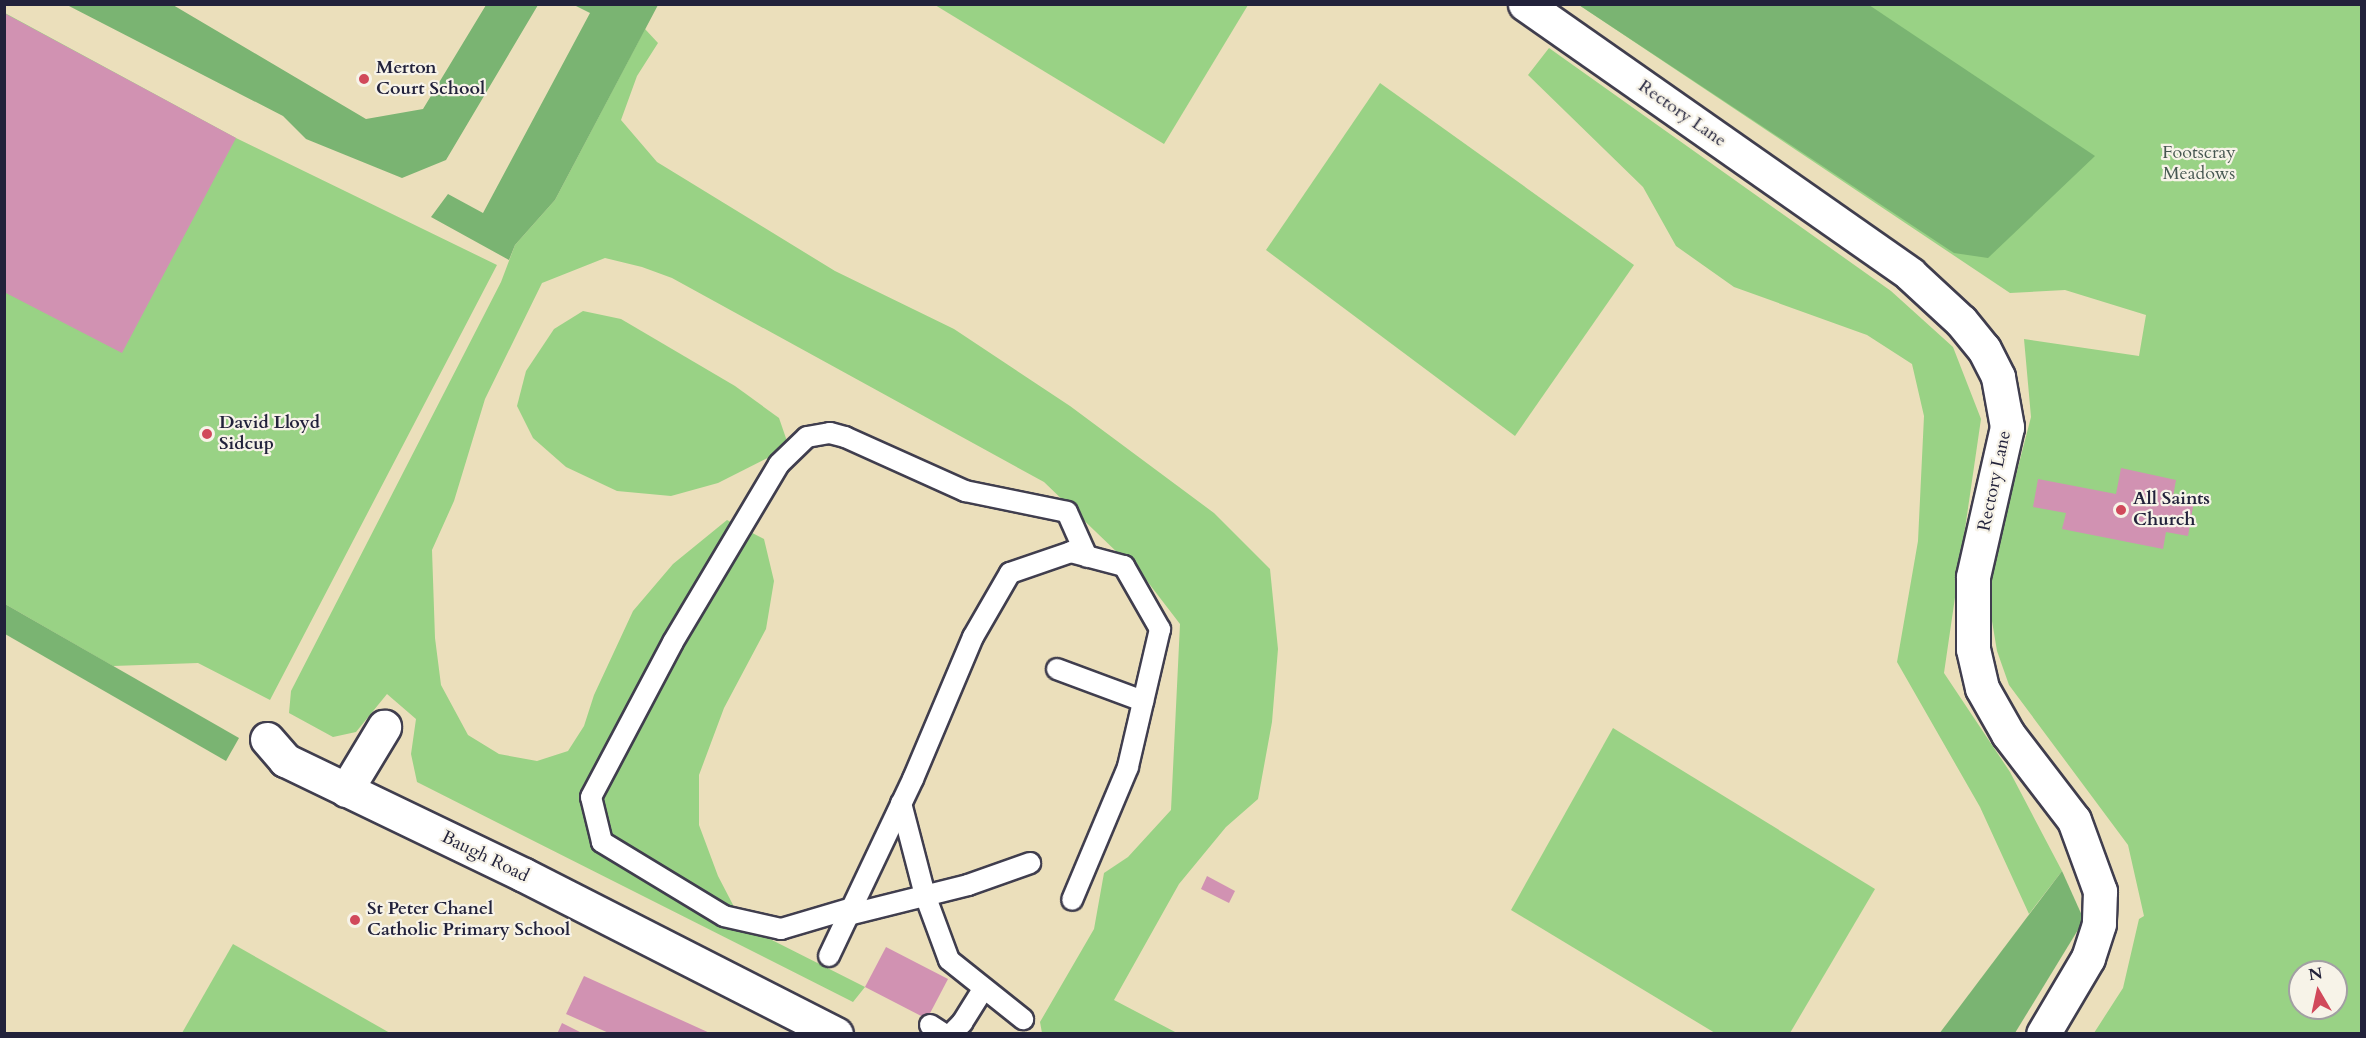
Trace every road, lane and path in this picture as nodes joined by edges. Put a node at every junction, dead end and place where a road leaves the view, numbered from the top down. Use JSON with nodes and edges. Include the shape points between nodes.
{"nodes":[{"id":1,"x":1525,"y":4,"type":"edge"},
{"id":2,"x":1087,"y":556,"type":"junction"},
{"id":3,"x":1057,"y":669,"type":"dead end"},
{"id":4,"x":1143,"y":701,"type":"junction"},
{"id":5,"x":384,"y":727,"type":"dead end"},
{"id":6,"x":267,"y":739,"type":"dead end"},
{"id":7,"x":346,"y":790,"type":"junction"},
{"id":8,"x":901,"y":803,"type":"junction"},
{"id":9,"x":1030,"y":863,"type":"dead end"},
{"id":10,"x":925,"y":895,"type":"junction"},
{"id":11,"x":1072,"y":900,"type":"dead end"},
{"id":12,"x":850,"y":911,"type":"junction"},
{"id":13,"x":829,"y":956,"type":"dead end"},
{"id":14,"x":983,"y":989,"type":"junction"},
{"id":15,"x":1023,"y":1019,"type":"dead end"},
{"id":16,"x":836,"y":1034,"type":"edge"},
{"id":17,"x":951,"y":1034,"type":"edge"},
{"id":18,"x":2043,"y":1034,"type":"edge"}],
"edges":[{"from":1,"to":18,"type":"street","name":"Rectory Lane","via":[[1910,274],[1961,321],[1994,368],[2005,398],[2007,427],[1973,577],[1973,649],[1982,688],[2008,734],[2074,820],[2100,891],[2099,924],[2088,958]]},
{"from":2,"to":4,"type":"lane","via":[[1124,567],[1160,629]]},
{"from":2,"to":8,"type":"lane","via":[[1071,552],[1010,573],[973,637]]},
{"from":2,"to":12,"type":"lane","via":[[1067,512],[965,491],[845,437],[830,433],[807,437],[779,464],[673,642],[591,797],[602,842],[724,916],[781,929]]},
{"from":3,"to":4,"type":"lane"},
{"from":4,"to":11,"type":"lane","via":[[1128,767]]},
{"from":5,"to":7,"type":"street"},
{"from":6,"to":7,"type":"street","name":"Baugh Road","via":[[285,760]]},
{"from":7,"to":16,"type":"street","name":"Baugh Road"},
{"from":8,"to":10,"type":"lane"},
{"from":8,"to":12,"type":"lane"},
{"from":9,"to":10,"type":"lane"},
{"from":10,"to":12,"type":"lane"},
{"from":10,"to":14,"type":"lane","via":[[949,960]]},
{"from":12,"to":13,"type":"lane"},
{"from":14,"to":15,"type":"lane"},
{"from":14,"to":17,"type":"lane"}]}
